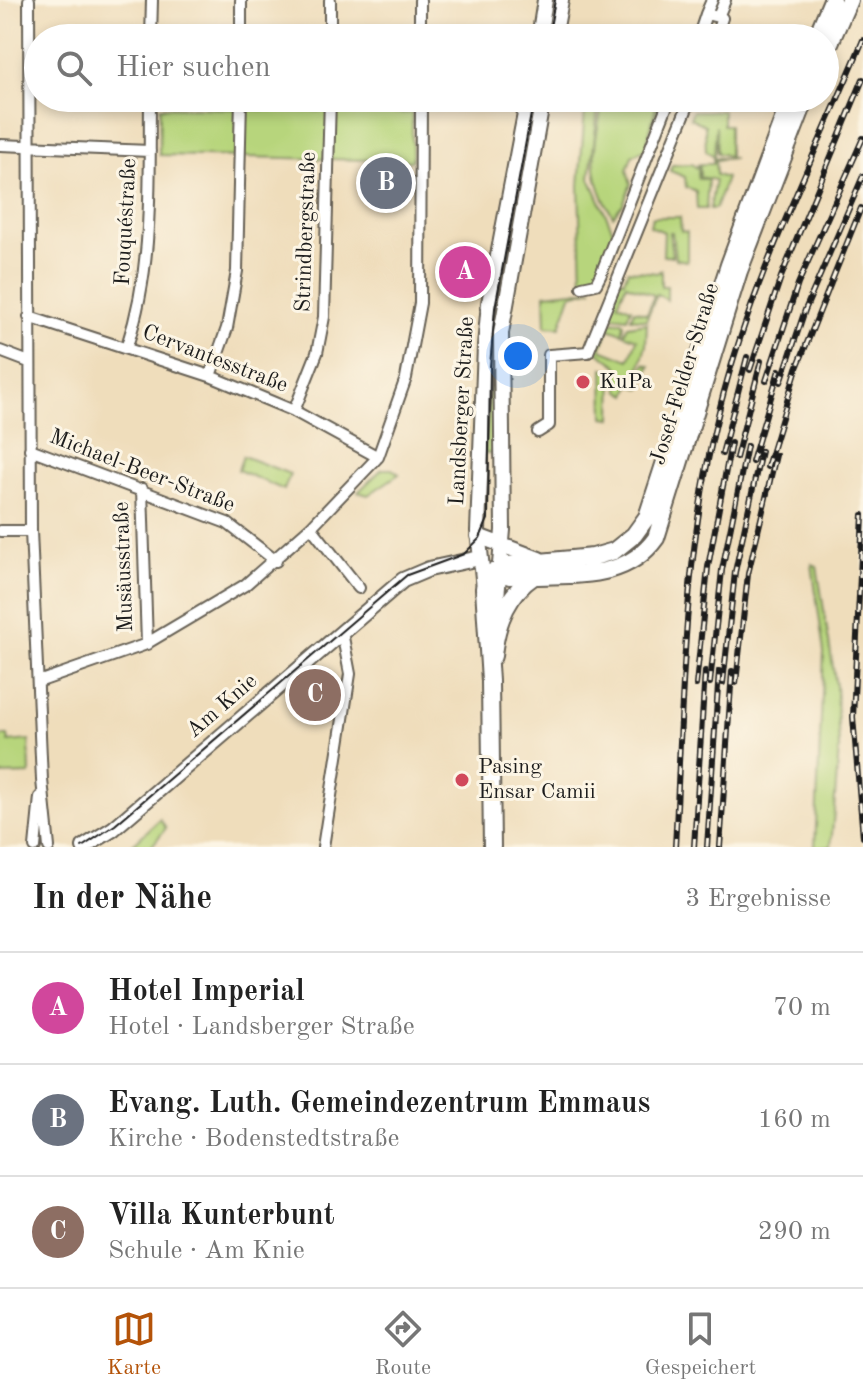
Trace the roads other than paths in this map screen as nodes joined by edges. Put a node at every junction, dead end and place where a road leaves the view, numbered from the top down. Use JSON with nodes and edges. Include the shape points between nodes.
{"nodes":[{"id":1,"x":29,"y":0,"type":"edge"},
{"id":2,"x":152,"y":0,"type":"edge"},
{"id":3,"x":241,"y":0,"type":"edge"},
{"id":4,"x":330,"y":0,"type":"edge"},
{"id":5,"x":420,"y":0,"type":"edge"},
{"id":6,"x":545,"y":0,"type":"edge"},
{"id":7,"x":561,"y":0,"type":"edge"},
{"id":8,"x":712,"y":0,"type":"edge"},
{"id":9,"x":725,"y":0,"type":"edge"},
{"id":10,"x":832,"y":0,"type":"edge"},
{"id":11,"x":849,"y":0,"type":"edge"},
{"id":12,"x":706,"y":14,"type":"junction"},
{"id":13,"x":718,"y":17,"type":"junction"},
{"id":14,"x":29,"y":24,"type":"edge"},
{"id":15,"x":151,"y":24,"type":"edge"},
{"id":16,"x":241,"y":24,"type":"edge"},
{"id":17,"x":330,"y":24,"type":"edge"},
{"id":18,"x":420,"y":24,"type":"edge"},
{"id":19,"x":541,"y":24,"type":"edge"},
{"id":20,"x":557,"y":24,"type":"edge"},
{"id":21,"x":703,"y":24,"type":"edge"},
{"id":22,"x":720,"y":24,"type":"edge"},
{"id":23,"x":822,"y":24,"type":"edge"},
{"id":24,"x":838,"y":24,"type":"edge"},
{"id":25,"x":31,"y":112,"type":"edge"},
{"id":26,"x":150,"y":112,"type":"edge"},
{"id":27,"x":241,"y":112,"type":"edge"},
{"id":28,"x":330,"y":112,"type":"edge"},
{"id":29,"x":421,"y":112,"type":"edge"},
{"id":30,"x":525,"y":112,"type":"edge"},
{"id":31,"x":540,"y":112,"type":"edge"},
{"id":32,"x":665,"y":112,"type":"edge"},
{"id":33,"x":687,"y":112,"type":"edge"},
{"id":34,"x":786,"y":112,"type":"edge"},
{"id":35,"x":801,"y":112,"type":"edge"},
{"id":36,"x":653,"y":142,"type":"junction"},
{"id":37,"x":673,"y":142,"type":"junction"},
{"id":38,"x":0,"y":145,"type":"edge"},
{"id":39,"x":31,"y":145,"type":"junction"},
{"id":40,"x":150,"y":151,"type":"junction"},
{"id":41,"x":628,"y":206,"type":"junction"},
{"id":42,"x":648,"y":211,"type":"junction"},
{"id":43,"x":611,"y":219,"type":"dead end"},
{"id":44,"x":618,"y":230,"type":"junction"},
{"id":45,"x":611,"y":248,"type":"junction"},
{"id":46,"x":631,"y":248,"type":"junction"},
{"id":47,"x":596,"y":284,"type":"junction"},
{"id":48,"x":582,"y":287,"type":"dead end"},
{"id":49,"x":614,"y":288,"type":"junction"},
{"id":50,"x":29,"y":317,"type":"junction"},
{"id":51,"x":127,"y":346,"type":"junction"},
{"id":52,"x":0,"y":351,"type":"edge"},
{"id":53,"x":29,"y":362,"type":"junction"},
{"id":54,"x":210,"y":376,"type":"junction"},
{"id":55,"x":294,"y":411,"type":"junction"},
{"id":56,"x":686,"y":416,"type":"junction"},
{"id":57,"x":538,"y":432,"type":"dead end"},
{"id":58,"x":30,"y":449,"type":"junction"},
{"id":59,"x":378,"y":457,"type":"junction"},
{"id":60,"x":142,"y":489,"type":"junction"},
{"id":61,"x":311,"y":527,"type":"junction"},
{"id":62,"x":0,"y":531,"type":"edge"},
{"id":63,"x":31,"y":531,"type":"junction"},
{"id":64,"x":478,"y":536,"type":"junction"},
{"id":65,"x":503,"y":547,"type":"junction"},
{"id":66,"x":543,"y":560,"type":"junction"},
{"id":67,"x":276,"y":561,"type":"junction"},
{"id":68,"x":481,"y":563,"type":"junction"},
{"id":69,"x":499,"y":574,"type":"junction"},
{"id":70,"x":534,"y":576,"type":"junction"},
{"id":71,"x":359,"y":588,"type":"dead end"},
{"id":72,"x":484,"y":588,"type":"junction"},
{"id":73,"x":342,"y":632,"type":"junction"},
{"id":74,"x":494,"y":640,"type":"junction"},
{"id":75,"x":147,"y":644,"type":"junction"},
{"id":76,"x":490,"y":681,"type":"junction"},
{"id":77,"x":38,"y":682,"type":"junction"},
{"id":78,"x":42,"y":780,"type":"junction"},
{"id":79,"x":95,"y":842,"type":"edge"},
{"id":80,"x":35,"y":847,"type":"edge"},
{"id":81,"x":49,"y":847,"type":"edge"},
{"id":82,"x":84,"y":847,"type":"edge"},
{"id":83,"x":323,"y":847,"type":"edge"},
{"id":84,"x":492,"y":847,"type":"edge"}],
"edges":[{"from":1,"to":14,"type":"street"},
{"from":2,"to":15,"type":"street"},
{"from":3,"to":16,"type":"street"},
{"from":4,"to":17,"type":"street"},
{"from":5,"to":18,"type":"street"},
{"from":6,"to":19,"type":"street"},
{"from":7,"to":20,"type":"street"},
{"from":8,"to":12,"type":"street"},
{"from":9,"to":13,"type":"street"},
{"from":10,"to":23,"type":"main road"},
{"from":11,"to":24,"type":"main road"},
{"from":12,"to":13,"type":"street"},
{"from":12,"to":21,"type":"street"},
{"from":13,"to":22,"type":"street"},
{"from":25,"to":39,"type":"street"},
{"from":26,"to":40,"type":"street","name":"Fouquéstraße"},
{"from":27,"to":54,"type":"street","via":[[237,271],[227,328]]},
{"from":28,"to":55,"type":"street","name":"Strindbergstraße","via":[[324,317],[317,353]]},
{"from":29,"to":59,"type":"street","via":[[420,303],[406,378]]},
{"from":30,"to":64,"type":"street","name":"Landsberger Straße","via":[[489,303]]},
{"from":31,"to":65,"type":"street","name":"Landsberger Straße","via":[[501,333]]},
{"from":32,"to":36,"type":"street"},
{"from":33,"to":37,"type":"street"},
{"from":34,"to":56,"type":"main road","name":"Josef-Felder-Straße","via":[[729,265]]},
{"from":35,"to":56,"type":"main road","name":"Josef-Felder-Straße"},
{"from":36,"to":37,"type":"street"},
{"from":36,"to":41,"type":"street"},
{"from":37,"to":42,"type":"street"},
{"from":38,"to":39,"type":"street"},
{"from":39,"to":40,"type":"street"},
{"from":39,"to":50,"type":"street"},
{"from":40,"to":51,"type":"street","name":"Fouquéstraße","via":[[149,245]]},
{"from":41,"to":42,"type":"street"},
{"from":41,"to":44,"type":"street"},
{"from":42,"to":46,"type":"street"},
{"from":43,"to":44,"type":"street"},
{"from":44,"to":45,"type":"street"},
{"from":45,"to":46,"type":"street"},
{"from":45,"to":47,"type":"street"},
{"from":46,"to":49,"type":"street"},
{"from":47,"to":48,"type":"street"},
{"from":47,"to":49,"type":"street"},
{"from":49,"to":57,"type":"street","via":[[590,353],[549,355],[549,425]]},
{"from":50,"to":51,"type":"street","name":"Cervantesstraße"},
{"from":50,"to":53,"type":"street"},
{"from":51,"to":54,"type":"street","name":"Cervantesstraße"},
{"from":52,"to":53,"type":"street"},
{"from":53,"to":58,"type":"street"},
{"from":54,"to":55,"type":"street","name":"Cervantesstraße"},
{"from":55,"to":59,"type":"street","name":"Cervantesstraße"},
{"from":56,"to":66,"type":"main road","name":"Josef-Felder-Straße","via":[[652,506],[634,535],[599,556]]},
{"from":56,"to":70,"type":"main road","name":"Josef-Felder-Straße","via":[[662,524],[647,550],[610,571]]},
{"from":58,"to":60,"type":"street","name":"Michael-Beer-Straße"},
{"from":58,"to":63,"type":"street"},
{"from":59,"to":61,"type":"street"},
{"from":60,"to":67,"type":"street","name":"Michael-Beer-Straße","via":[[227,523]]},
{"from":60,"to":75,"type":"street","name":"Musäusstraße"},
{"from":61,"to":67,"type":"street"},
{"from":61,"to":71,"type":"street"},
{"from":62,"to":63,"type":"street"},
{"from":63,"to":77,"type":"street"},
{"from":64,"to":65,"type":"street"},
{"from":64,"to":68,"type":"street","name":"Landsberger Straße"},
{"from":65,"to":66,"type":"street","name":"Josef-Felder-Straße"},
{"from":65,"to":69,"type":"street","name":"Landsberger Straße"},
{"from":66,"to":69,"type":"main road","name":"Josef-Felder-Straße","via":[[508,565]]},
{"from":67,"to":75,"type":"street"},
{"from":68,"to":69,"type":"street","name":"Am Knie"},
{"from":68,"to":72,"type":"street","name":"Landsberger Straße"},
{"from":68,"to":73,"type":"street","name":"Am Knie","via":[[454,563],[408,577]]},
{"from":69,"to":70,"type":"street","name":"Josef-Felder-Straße"},
{"from":69,"to":72,"type":"main road"},
{"from":69,"to":74,"type":"street","name":"Landsberger Straße"},
{"from":70,"to":74,"type":"main road","via":[[507,603]]},
{"from":72,"to":76,"type":"main road","name":"Landsberger Straße"},
{"from":73,"to":79,"type":"street","name":"Am Knie"},
{"from":73,"to":83,"type":"street","via":[[350,674]]},
{"from":74,"to":76,"type":"main road","name":"Landsberger Straße"},
{"from":75,"to":77,"type":"street"},
{"from":76,"to":84,"type":"main road","name":"Landsberger Straße"},
{"from":77,"to":78,"type":"street"},
{"from":78,"to":80,"type":"street"},
{"from":78,"to":81,"type":"street"},
{"from":79,"to":82,"type":"street","name":"Am Knie"}]}
